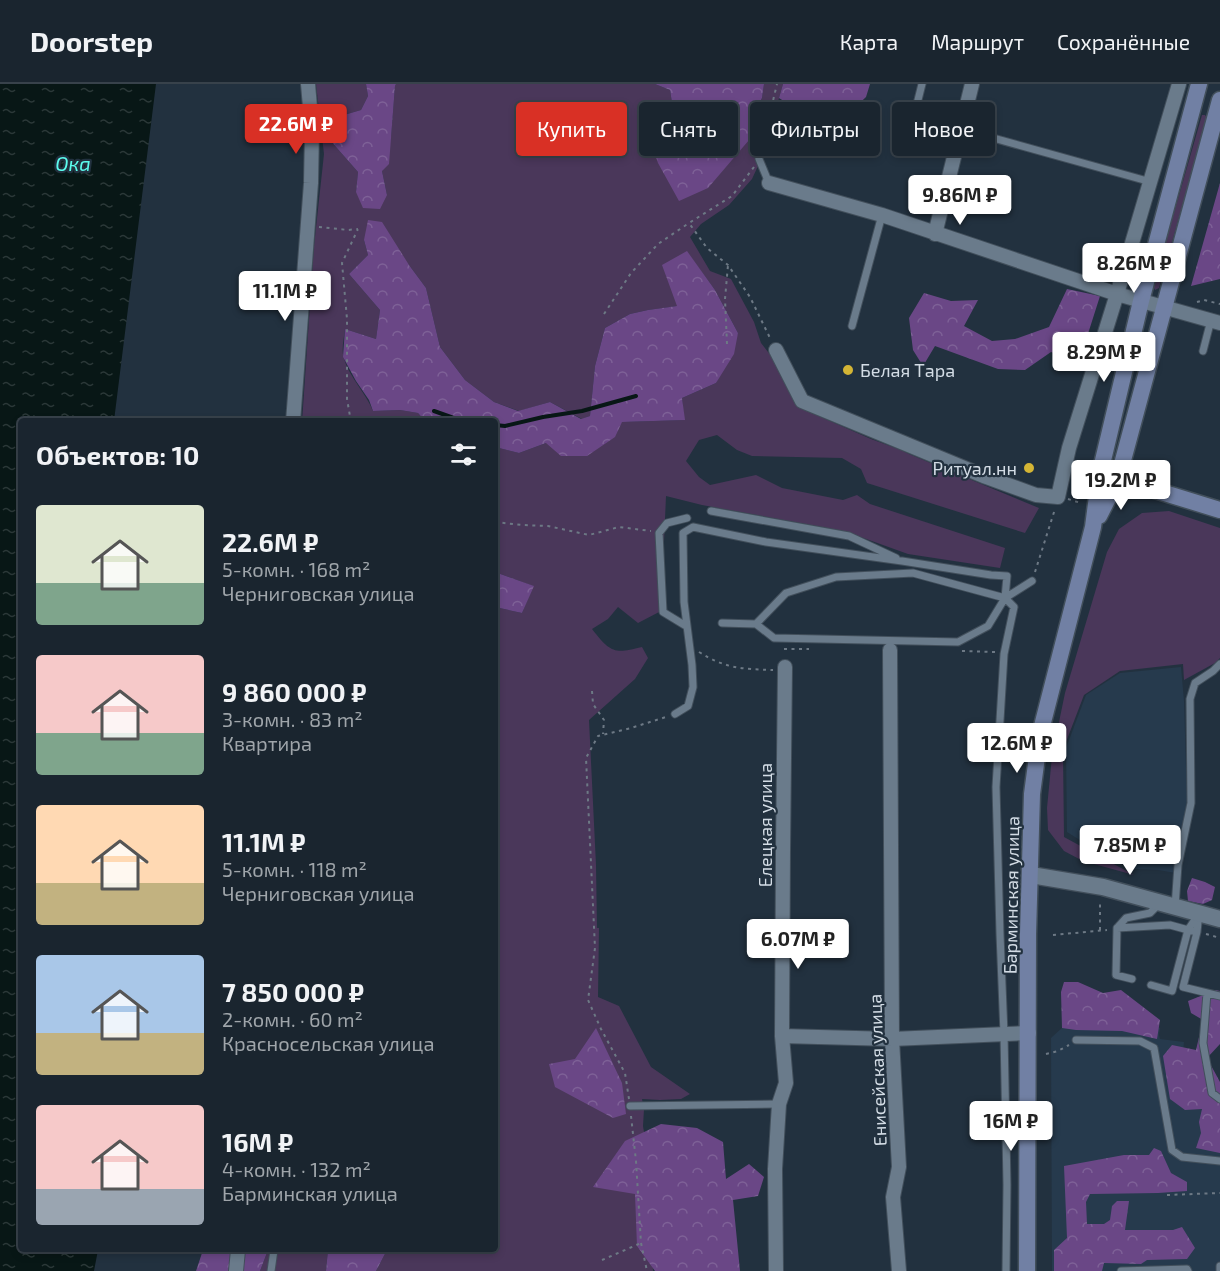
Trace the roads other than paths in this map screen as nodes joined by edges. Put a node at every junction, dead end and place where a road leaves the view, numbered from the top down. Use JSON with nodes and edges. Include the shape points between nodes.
{"nodes":[{"id":1,"x":308,"y":84,"type":"edge"},
{"id":2,"x":922,"y":84,"type":"edge"},
{"id":3,"x":972,"y":84,"type":"edge"},
{"id":4,"x":1179,"y":84,"type":"edge"},
{"id":5,"x":1199,"y":84,"type":"edge"},
{"id":6,"x":1220,"y":99,"type":"edge"},
{"id":7,"x":918,"y":102,"type":"edge"},
{"id":8,"x":968,"y":102,"type":"edge"},
{"id":9,"x":995,"y":138,"type":"edge"},
{"id":10,"x":954,"y":156,"type":"edge"},
{"id":11,"x":759,"y":159,"type":"road end"},
{"id":12,"x":1151,"y":182,"type":"junction"},
{"id":13,"x":769,"y":183,"type":"joint"},
{"id":14,"x":882,"y":215,"type":"junction"},
{"id":15,"x":934,"y":234,"type":"junction"},
{"id":16,"x":1118,"y":294,"type":"junction"},
{"id":17,"x":1141,"y":301,"type":"junction"},
{"id":18,"x":1164,"y":306,"type":"junction"},
{"id":19,"x":1216,"y":321,"type":"edge"},
{"id":20,"x":852,"y":326,"type":"dead end"},
{"id":21,"x":776,"y":350,"type":"road end"},
{"id":22,"x":1203,"y":351,"type":"dead end"},
{"id":23,"x":293,"y":418,"type":"edge"},
{"id":24,"x":1100,"y":473,"type":"junction"},
{"id":25,"x":1118,"y":479,"type":"junction"},
{"id":26,"x":1220,"y":510,"type":"edge"},
{"id":27,"x":711,"y":511,"type":"dead end"},
{"id":28,"x":687,"y":518,"type":"dead end"},
{"id":29,"x":1093,"y":527,"type":"junction"},
{"id":30,"x":902,"y":561,"type":"junction"},
{"id":31,"x":1032,"y":581,"type":"road end"},
{"id":32,"x":1005,"y":598,"type":"junction"},
{"id":33,"x":722,"y":623,"type":"dead end"},
{"id":34,"x":756,"y":624,"type":"junction"},
{"id":35,"x":686,"y":626,"type":"junction"},
{"id":36,"x":890,"y":650,"type":"dead end"},
{"id":37,"x":1220,"y":664,"type":"edge"},
{"id":38,"x":785,"y":669,"type":"road end"},
{"id":39,"x":675,"y":714,"type":"road end"},
{"id":40,"x":1031,"y":875,"type":"junction"},
{"id":41,"x":1168,"y":905,"type":"junction"},
{"id":42,"x":1199,"y":913,"type":"junction"},
{"id":43,"x":1220,"y":919,"type":"edge"},
{"id":44,"x":1117,"y":928,"type":"junction"},
{"id":45,"x":1188,"y":930,"type":"junction"},
{"id":46,"x":1197,"y":932,"type":"junction"},
{"id":47,"x":1132,"y":979,"type":"dead end"},
{"id":48,"x":1151,"y":985,"type":"dead end"},
{"id":49,"x":1207,"y":993,"type":"junction"},
{"id":50,"x":1220,"y":996,"type":"edge"},
{"id":51,"x":1029,"y":1033,"type":"junction"},
{"id":52,"x":1004,"y":1034,"type":"junction"},
{"id":53,"x":782,"y":1036,"type":"junction"},
{"id":54,"x":892,"y":1040,"type":"junction"},
{"id":55,"x":1076,"y":1040,"type":"road end"},
{"id":56,"x":1220,"y":1099,"type":"edge"},
{"id":57,"x":779,"y":1104,"type":"junction"},
{"id":58,"x":630,"y":1106,"type":"road end"},
{"id":59,"x":1220,"y":1161,"type":"edge"},
{"id":60,"x":238,"y":1252,"type":"edge"},
{"id":61,"x":274,"y":1252,"type":"edge"},
{"id":62,"x":1220,"y":1266,"type":"edge"},
{"id":63,"x":236,"y":1271,"type":"edge"},
{"id":64,"x":271,"y":1271,"type":"edge"},
{"id":65,"x":776,"y":1271,"type":"edge"},
{"id":66,"x":899,"y":1271,"type":"edge"},
{"id":67,"x":1006,"y":1271,"type":"edge"},
{"id":68,"x":1027,"y":1271,"type":"edge"},
{"id":69,"x":1120,"y":1271,"type":"edge"},
{"id":70,"x":1188,"y":1271,"type":"edge"},
{"id":71,"x":1220,"y":1271,"type":"edge"}],
"edges":[{"from":1,"to":23,"type":"street","via":[[311,183]]},
{"from":2,"to":7,"type":"lane"},
{"from":3,"to":8,"type":"street"},
{"from":4,"to":12,"type":"street"},
{"from":5,"to":17,"type":"main road"},
{"from":6,"to":18,"type":"main road"},
{"from":9,"to":12,"type":"lane"},
{"from":10,"to":15,"type":"street"},
{"from":11,"to":13,"type":"lane"},
{"from":12,"to":16,"type":"street"},
{"from":13,"to":14,"type":"street"},
{"from":14,"to":15,"type":"street"},
{"from":14,"to":20,"type":"lane"},
{"from":15,"to":16,"type":"street"},
{"from":16,"to":17,"type":"street"},
{"from":16,"to":21,"type":"street","via":[[1069,448],[1058,497],[1036,495],[986,477],[802,400]]},
{"from":17,"to":18,"type":"street"},
{"from":17,"to":24,"type":"main road"},
{"from":18,"to":19,"type":"street"},
{"from":18,"to":25,"type":"main road"},
{"from":19,"to":22,"type":"lane"},
{"from":24,"to":25,"type":"main road"},
{"from":24,"to":29,"type":"main road"},
{"from":25,"to":26,"type":"main road"},
{"from":25,"to":29,"type":"main road"},
{"from":27,"to":30,"type":"lane","via":[[849,536]]},
{"from":28,"to":35,"type":"lane","via":[[667,523],[659,533],[663,612]]},
{"from":29,"to":40,"type":"main road","name":"Барминская улица","via":[[1040,734],[1032,794]]},
{"from":30,"to":32,"type":"lane","via":[[1007,576]]},
{"from":30,"to":35,"type":"lane","via":[[766,542],[693,527],[683,533]]},
{"from":31,"to":32,"type":"lane"},
{"from":32,"to":34,"type":"lane","via":[[913,573],[836,577],[786,593]]},
{"from":32,"to":34,"type":"lane","via":[[988,626],[958,642],[774,638]]},
{"from":32,"to":52,"type":"lane","via":[[1014,608],[1004,654],[996,787]]},
{"from":33,"to":34,"type":"lane"},
{"from":35,"to":39,"type":"lane","via":[[693,687],[688,706]]},
{"from":36,"to":54,"type":"street","name":"Енисейская улица"},
{"from":37,"to":41,"type":"lane","via":[[1194,683],[1190,699],[1191,803]]},
{"from":38,"to":53,"type":"street","name":"Елецкая улица"},
{"from":40,"to":41,"type":"street","via":[[1103,887]]},
{"from":40,"to":51,"type":"main road","name":"Барминская улица"},
{"from":41,"to":42,"type":"street"},
{"from":41,"to":44,"type":"lane","via":[[1126,918]]},
{"from":42,"to":43,"type":"street"},
{"from":42,"to":45,"type":"lane"},
{"from":42,"to":46,"type":"lane"},
{"from":44,"to":45,"type":"lane","via":[[1170,925]]},
{"from":44,"to":47,"type":"lane","via":[[1116,975]]},
{"from":45,"to":46,"type":"lane"},
{"from":45,"to":48,"type":"lane","via":[[1172,990]]},
{"from":46,"to":49,"type":"lane","via":[[1183,987]]},
{"from":49,"to":50,"type":"lane"},
{"from":49,"to":56,"type":"lane","via":[[1203,1043],[1212,1093]]},
{"from":51,"to":52,"type":"street"},
{"from":51,"to":68,"type":"main road","name":"Барминская улица"},
{"from":52,"to":54,"type":"street"},
{"from":52,"to":67,"type":"lane"},
{"from":53,"to":54,"type":"street"},
{"from":53,"to":57,"type":"street","name":"Елецкая улица","via":[[786,1083]]},
{"from":54,"to":66,"type":"street","name":"Енисейская улица","via":[[899,1167],[893,1197]]},
{"from":55,"to":59,"type":"lane","via":[[1140,1041],[1154,1048],[1172,1150],[1182,1157]]},
{"from":57,"to":58,"type":"lane"},
{"from":57,"to":65,"type":"street","name":"Елецкая улица"},
{"from":60,"to":63,"type":"street"},
{"from":61,"to":64,"type":"lane"},
{"from":62,"to":71,"type":"lane"},
{"from":69,"to":70,"type":"lane"}]}
